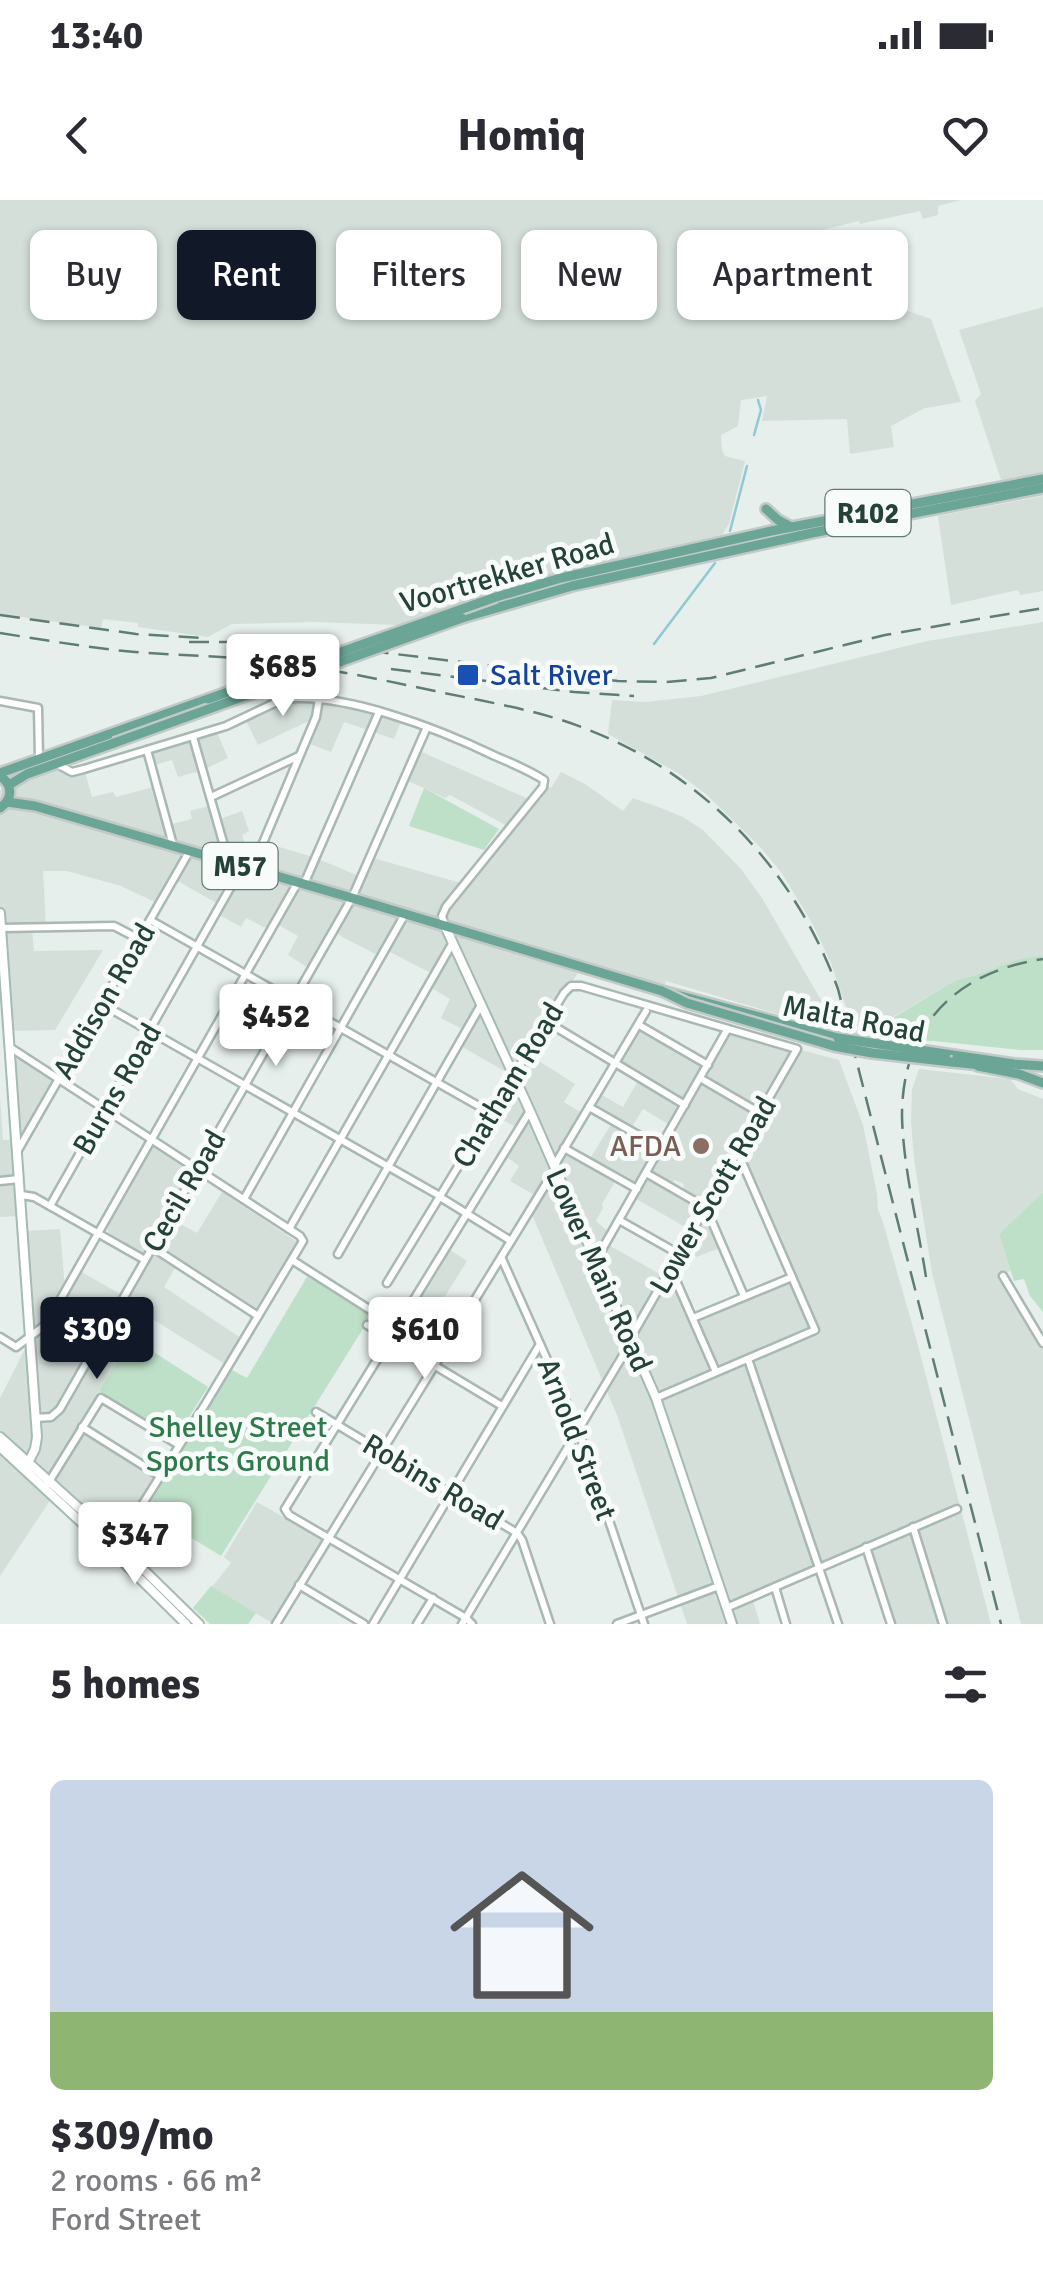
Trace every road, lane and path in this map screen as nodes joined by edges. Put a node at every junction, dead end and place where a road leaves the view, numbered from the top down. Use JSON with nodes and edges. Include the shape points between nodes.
{"nodes":[{"id":1,"x":1043,"y":479,"type":"edge"},
{"id":2,"x":1043,"y":488,"type":"edge"},
{"id":3,"x":913,"y":508,"type":"junction"},
{"id":4,"x":766,"y":509,"type":"dead end"},
{"id":5,"x":850,"y":521,"type":"junction"},
{"id":6,"x":791,"y":528,"type":"junction"},
{"id":7,"x":319,"y":699,"type":"junction"},
{"id":8,"x":0,"y":701,"type":"edge"},
{"id":9,"x":378,"y":712,"type":"junction"},
{"id":10,"x":427,"y":727,"type":"junction"},
{"id":11,"x":193,"y":737,"type":"junction"},
{"id":12,"x":147,"y":750,"type":"junction"},
{"id":13,"x":300,"y":755,"type":"junction"},
{"id":14,"x":39,"y":759,"type":"junction"},
{"id":15,"x":56,"y":764,"type":"junction"},
{"id":16,"x":0,"y":774,"type":"edge"},
{"id":17,"x":6,"y":797,"type":"edge"},
{"id":18,"x":210,"y":797,"type":"junction"},
{"id":19,"x":174,"y":847,"type":"junction"},
{"id":20,"x":189,"y":852,"type":"junction"},
{"id":21,"x":228,"y":863,"type":"junction"},
{"id":22,"x":247,"y":868,"type":"junction"},
{"id":23,"x":301,"y":883,"type":"junction"},
{"id":24,"x":352,"y":898,"type":"junction"},
{"id":25,"x":0,"y":913,"type":"edge"},
{"id":26,"x":405,"y":914,"type":"junction"},
{"id":27,"x":150,"y":920,"type":"junction"},
{"id":28,"x":445,"y":926,"type":"junction"},
{"id":29,"x":1,"y":928,"type":"edge"},
{"id":30,"x":139,"y":938,"type":"junction"},
{"id":31,"x":1,"y":944,"type":"edge"},
{"id":32,"x":452,"y":944,"type":"junction"},
{"id":33,"x":197,"y":947,"type":"junction"},
{"id":34,"x":246,"y":974,"type":"junction"},
{"id":35,"x":293,"y":1002,"type":"junction"},
{"id":36,"x":102,"y":1004,"type":"junction"},
{"id":37,"x":481,"y":1004,"type":"junction"},
{"id":38,"x":646,"y":1011,"type":"dead end"},
{"id":39,"x":547,"y":1022,"type":"junction"},
{"id":40,"x":639,"y":1024,"type":"junction"},
{"id":41,"x":341,"y":1028,"type":"junction"},
{"id":42,"x":728,"y":1030,"type":"junction"},
{"id":43,"x":150,"y":1031,"type":"junction"},
{"id":44,"x":10,"y":1048,"type":"junction"},
{"id":45,"x":797,"y":1049,"type":"joint"},
{"id":46,"x":389,"y":1056,"type":"junction"},
{"id":47,"x":198,"y":1058,"type":"junction"},
{"id":48,"x":949,"y":1058,"type":"junction"},
{"id":49,"x":616,"y":1063,"type":"junction"},
{"id":50,"x":972,"y":1064,"type":"junction"},
{"id":51,"x":708,"y":1065,"type":"junction"},
{"id":52,"x":1043,"y":1068,"type":"edge"},
{"id":53,"x":514,"y":1076,"type":"junction"},
{"id":54,"x":700,"y":1078,"type":"junction"},
{"id":55,"x":59,"y":1080,"type":"junction"},
{"id":56,"x":437,"y":1082,"type":"junction"},
{"id":57,"x":1043,"y":1083,"type":"edge"},
{"id":58,"x":246,"y":1086,"type":"junction"},
{"id":59,"x":685,"y":1105,"type":"junction"},
{"id":60,"x":590,"y":1107,"type":"junction"},
{"id":61,"x":105,"y":1109,"type":"junction"},
{"id":62,"x":530,"y":1111,"type":"junction"},
{"id":63,"x":293,"y":1112,"type":"junction"},
{"id":64,"x":491,"y":1113,"type":"junction"},
{"id":65,"x":760,"y":1113,"type":"junction"},
{"id":66,"x":341,"y":1138,"type":"junction"},
{"id":67,"x":152,"y":1139,"type":"junction"},
{"id":68,"x":564,"y":1148,"type":"junction"},
{"id":69,"x":660,"y":1148,"type":"junction"},
{"id":70,"x":18,"y":1151,"type":"junction"},
{"id":71,"x":738,"y":1152,"type":"junction"},
{"id":72,"x":389,"y":1166,"type":"junction"},
{"id":73,"x":198,"y":1169,"type":"junction"},
{"id":74,"x":555,"y":1169,"type":"junction"},
{"id":75,"x":646,"y":1173,"type":"junction"},
{"id":76,"x":20,"y":1179,"type":"junction"},
{"id":77,"x":0,"y":1180,"type":"edge"},
{"id":78,"x":637,"y":1189,"type":"junction"},
{"id":79,"x":21,"y":1195,"type":"junction"},
{"id":80,"x":440,"y":1197,"type":"junction"},
{"id":81,"x":244,"y":1199,"type":"junction"},
{"id":82,"x":50,"y":1206,"type":"junction"},
{"id":83,"x":705,"y":1207,"type":"junction"},
{"id":84,"x":466,"y":1214,"type":"junction"},
{"id":85,"x":620,"y":1220,"type":"junction"},
{"id":86,"x":289,"y":1229,"type":"junction"},
{"id":87,"x":98,"y":1233,"type":"junction"},
{"id":88,"x":511,"y":1242,"type":"junction"},
{"id":89,"x":152,"y":1247,"type":"junction"},
{"id":90,"x":338,"y":1254,"type":"dead end"},
{"id":91,"x":679,"y":1254,"type":"junction"},
{"id":92,"x":501,"y":1258,"type":"junction"},
{"id":93,"x":145,"y":1260,"type":"junction"},
{"id":94,"x":292,"y":1260,"type":"junction"},
{"id":95,"x":596,"y":1260,"type":"junction"},
{"id":96,"x":667,"y":1275,"type":"junction"},
{"id":97,"x":1003,"y":1276,"type":"dead end"},
{"id":98,"x":792,"y":1277,"type":"junction"},
{"id":99,"x":387,"y":1284,"type":"dead end"},
{"id":100,"x":744,"y":1296,"type":"junction"},
{"id":101,"x":372,"y":1312,"type":"dead end"},
{"id":102,"x":258,"y":1316,"type":"junction"},
{"id":103,"x":693,"y":1318,"type":"junction"},
{"id":104,"x":367,"y":1326,"type":"dead end"},
{"id":105,"x":32,"y":1335,"type":"junction"},
{"id":106,"x":0,"y":1336,"type":"edge"},
{"id":107,"x":389,"y":1338,"type":"junction"},
{"id":108,"x":631,"y":1342,"type":"junction"},
{"id":109,"x":1043,"y":1343,"type":"edge"},
{"id":110,"x":540,"y":1344,"type":"junction"},
{"id":111,"x":748,"y":1359,"type":"junction"},
{"id":112,"x":434,"y":1366,"type":"junction"},
{"id":113,"x":716,"y":1372,"type":"junction"},
{"id":114,"x":656,"y":1398,"type":"junction"},
{"id":115,"x":502,"y":1406,"type":"junction"},
{"id":116,"x":316,"y":1412,"type":"dead end"},
{"id":117,"x":36,"y":1418,"type":"junction"},
{"id":118,"x":336,"y":1424,"type":"junction"},
{"id":119,"x":82,"y":1428,"type":"junction"},
{"id":120,"x":578,"y":1429,"type":"junction"},
{"id":121,"x":0,"y":1436,"type":"edge"},
{"id":122,"x":179,"y":1445,"type":"junction"},
{"id":123,"x":0,"y":1448,"type":"edge"},
{"id":124,"x":381,"y":1452,"type":"junction"},
{"id":125,"x":27,"y":1465,"type":"junction"},
{"id":126,"x":160,"y":1476,"type":"junction"},
{"id":127,"x":48,"y":1484,"type":"junction"},
{"id":128,"x":450,"y":1493,"type":"junction"},
{"id":129,"x":957,"y":1508,"type":"dead end"},
{"id":130,"x":912,"y":1527,"type":"junction"},
{"id":131,"x":517,"y":1533,"type":"junction"},
{"id":132,"x":328,"y":1537,"type":"junction"},
{"id":133,"x":113,"y":1546,"type":"junction"},
{"id":134,"x":866,"y":1547,"type":"junction"},
{"id":135,"x":819,"y":1568,"type":"junction"},
{"id":136,"x":399,"y":1580,"type":"junction"},
{"id":137,"x":299,"y":1585,"type":"junction"},
{"id":138,"x":719,"y":1586,"type":"junction"},
{"id":139,"x":775,"y":1587,"type":"junction"},
{"id":140,"x":432,"y":1598,"type":"junction"},
{"id":141,"x":726,"y":1608,"type":"junction"},
{"id":142,"x":641,"y":1615,"type":"junction"},
{"id":143,"x":183,"y":1617,"type":"edge"},
{"id":144,"x":466,"y":1622,"type":"edge"},
{"id":145,"x":198,"y":1624,"type":"edge"},
{"id":146,"x":276,"y":1624,"type":"edge"},
{"id":147,"x":364,"y":1624,"type":"edge"},
{"id":148,"x":372,"y":1624,"type":"edge"},
{"id":149,"x":417,"y":1624,"type":"edge"},
{"id":150,"x":550,"y":1624,"type":"edge"},
{"id":151,"x":618,"y":1624,"type":"edge"},
{"id":152,"x":644,"y":1624,"type":"edge"},
{"id":153,"x":732,"y":1624,"type":"edge"},
{"id":154,"x":786,"y":1624,"type":"edge"},
{"id":155,"x":838,"y":1624,"type":"edge"},
{"id":156,"x":891,"y":1624,"type":"edge"},
{"id":157,"x":943,"y":1624,"type":"edge"}],
"edges":[{"from":1,"to":3,"type":"main road","name":"Voortrekker Road","number":"R102"},
{"from":2,"to":3,"type":"main road","name":"Voortrekker Road","number":"R102"},
{"from":3,"to":5,"type":"main road","name":"Voortrekker Road","number":"R102"},
{"from":4,"to":6,"type":"main road"},
{"from":5,"to":6,"type":"main road","name":"Voortrekker Road","number":"R102"},
{"from":5,"to":15,"type":"main road","name":"Voortrekker Road","number":"R102","bridge":true,"via":[[493,608]]},
{"from":6,"to":14,"type":"main road","name":"Voortrekker Road","number":"R102","bridge":true,"via":[[496,596]]},
{"from":7,"to":9,"type":"street"},
{"from":7,"to":11,"type":"street","via":[[284,700]]},
{"from":7,"to":13,"type":"street","name":"Burns Road"},
{"from":8,"to":14,"type":"street","via":[[38,708]]},
{"from":9,"to":10,"type":"street"},
{"from":9,"to":23,"type":"street"},
{"from":10,"to":24,"type":"street","name":"Cecil Road"},
{"from":10,"to":28,"type":"street","via":[[542,777],[544,785],[446,907]]},
{"from":11,"to":12,"type":"street"},
{"from":11,"to":18,"type":"street"},
{"from":12,"to":15,"type":"street","via":[[72,772]]},
{"from":12,"to":19,"type":"street"},
{"from":13,"to":18,"type":"street"},
{"from":13,"to":22,"type":"street","name":"Burns Road"},
{"from":14,"to":16,"type":"main road","name":"Voortrekker Road","number":"R102"},
{"from":15,"to":17,"type":"main road","name":"Voortrekker Road","number":"R102","via":[[20,777]]},
{"from":16,"to":17,"type":"main road","number":"R102"},
{"from":17,"to":19,"type":"main road","number":"M57"},
{"from":18,"to":21,"type":"street"},
{"from":19,"to":20,"type":"main road","number":"M57"},
{"from":20,"to":21,"type":"main road","number":"M57"},
{"from":20,"to":27,"type":"street","name":"Addison Road"},
{"from":21,"to":22,"type":"main road","number":"M57"},
{"from":22,"to":23,"type":"main road","number":"M57"},
{"from":22,"to":33,"type":"street","name":"Burns Road"},
{"from":23,"to":24,"type":"main road","number":"M57"},
{"from":23,"to":34,"type":"street"},
{"from":24,"to":26,"type":"main road","number":"M57"},
{"from":24,"to":35,"type":"street","name":"Cecil Road"},
{"from":25,"to":29,"type":"street"},
{"from":26,"to":28,"type":"main road","number":"M57"},
{"from":26,"to":41,"type":"street"},
{"from":27,"to":30,"type":"street","name":"Addison Road"},
{"from":27,"to":33,"type":"street"},
{"from":28,"to":32,"type":"street","name":"Lower Main Road"},
{"from":28,"to":48,"type":"main road","name":"Malta Road","number":"M57","bridge":true,"via":[[812,1033]]},
{"from":29,"to":30,"type":"street","via":[[114,926]]},
{"from":29,"to":31,"type":"street"},
{"from":30,"to":36,"type":"street","name":"Addison Road"},
{"from":31,"to":44,"type":"street"},
{"from":32,"to":37,"type":"street","name":"Lower Main Road"},
{"from":32,"to":46,"type":"street"},
{"from":33,"to":34,"type":"street"},
{"from":33,"to":43,"type":"street","name":"Burns Road"},
{"from":34,"to":35,"type":"street"},
{"from":34,"to":47,"type":"street"},
{"from":35,"to":41,"type":"street"},
{"from":35,"to":58,"type":"street","name":"Cecil Road"},
{"from":36,"to":43,"type":"street"},
{"from":36,"to":55,"type":"street","name":"Addison Road"},
{"from":37,"to":53,"type":"street","name":"Lower Main Road"},
{"from":37,"to":56,"type":"street"},
{"from":38,"to":40,"type":"street"},
{"from":39,"to":42,"type":"street","name":"Chatham Road","via":[[575,985]]},
{"from":39,"to":49,"type":"street"},
{"from":39,"to":53,"type":"street","name":"Chatham Road"},
{"from":40,"to":49,"type":"street"},
{"from":40,"to":51,"type":"street"},
{"from":41,"to":46,"type":"street"},
{"from":41,"to":63,"type":"street"},
{"from":42,"to":45,"type":"street","name":"Chatham Road"},
{"from":42,"to":51,"type":"street"},
{"from":43,"to":47,"type":"street"},
{"from":43,"to":61,"type":"street","name":"Burns Road"},
{"from":44,"to":55,"type":"street"},
{"from":44,"to":70,"type":"street"},
{"from":45,"to":65,"type":"street","name":"Lower Scott Road"},
{"from":46,"to":56,"type":"street"},
{"from":46,"to":66,"type":"street"},
{"from":47,"to":58,"type":"street"},
{"from":47,"to":67,"type":"street"},
{"from":48,"to":50,"type":"main road","name":"Malta Road","number":"M57"},
{"from":48,"to":52,"type":"main road","name":"Malta Road","number":"M57"},
{"from":49,"to":59,"type":"street"},
{"from":49,"to":60,"type":"street"},
{"from":50,"to":52,"type":"main road","name":"Malta Road","number":"M57"},
{"from":50,"to":57,"type":"main road"},
{"from":51,"to":54,"type":"street"},
{"from":53,"to":62,"type":"street","name":"Lower Main Road"},
{"from":53,"to":64,"type":"street","name":"Chatham Road"},
{"from":54,"to":59,"type":"street"},
{"from":54,"to":65,"type":"street"},
{"from":55,"to":61,"type":"street"},
{"from":55,"to":70,"type":"street","name":"Addison Road"},
{"from":56,"to":64,"type":"street"},
{"from":56,"to":72,"type":"street"},
{"from":58,"to":63,"type":"street"},
{"from":58,"to":73,"type":"street","name":"Cecil Road"},
{"from":59,"to":69,"type":"street"},
{"from":60,"to":68,"type":"street"},
{"from":60,"to":69,"type":"street"},
{"from":61,"to":67,"type":"street"},
{"from":61,"to":82,"type":"street","name":"Burns Road"},
{"from":62,"to":74,"type":"street","name":"Lower Main Road"},
{"from":62,"to":84,"type":"street"},
{"from":63,"to":66,"type":"street"},
{"from":63,"to":81,"type":"street"},
{"from":64,"to":80,"type":"street","name":"Chatham Road"},
{"from":65,"to":71,"type":"street","name":"Lower Scott Road"},
{"from":66,"to":72,"type":"street"},
{"from":66,"to":86,"type":"street"},
{"from":67,"to":73,"type":"street"},
{"from":67,"to":87,"type":"street"},
{"from":68,"to":74,"type":"street"},
{"from":68,"to":78,"type":"street"},
{"from":69,"to":75,"type":"street"},
{"from":70,"to":76,"type":"street"},
{"from":71,"to":83,"type":"street","name":"Lower Scott Road"},
{"from":71,"to":98,"type":"street"},
{"from":72,"to":80,"type":"street"},
{"from":72,"to":90,"type":"street"},
{"from":73,"to":81,"type":"street"},
{"from":73,"to":89,"type":"street","name":"Cecil Road"},
{"from":74,"to":88,"type":"street"},
{"from":74,"to":95,"type":"street","name":"Lower Main Road"},
{"from":75,"to":78,"type":"street"},
{"from":75,"to":83,"type":"street"},
{"from":76,"to":77,"type":"street"},
{"from":76,"to":79,"type":"street"},
{"from":78,"to":85,"type":"street"},
{"from":79,"to":82,"type":"street"},
{"from":79,"to":105,"type":"street"},
{"from":80,"to":84,"type":"street"},
{"from":80,"to":99,"type":"street","name":"Chatham Road"},
{"from":81,"to":86,"type":"street"},
{"from":82,"to":87,"type":"street"},
{"from":83,"to":91,"type":"street","name":"Lower Scott Road"},
{"from":83,"to":100,"type":"street"},
{"from":84,"to":88,"type":"street"},
{"from":84,"to":107,"type":"street"},
{"from":85,"to":91,"type":"street"},
{"from":85,"to":95,"type":"street"},
{"from":86,"to":94,"type":"street","via":[[303,1241]]},
{"from":87,"to":93,"type":"street"},
{"from":87,"to":105,"type":"street","via":[[51,1316]]},
{"from":88,"to":92,"type":"street"},
{"from":89,"to":93,"type":"street","name":"Cecil Road"},
{"from":89,"to":102,"type":"street"},
{"from":91,"to":96,"type":"street","name":"Lower Scott Road"},
{"from":92,"to":110,"type":"street","name":"Arnold Street"},
{"from":92,"to":112,"type":"street"},
{"from":93,"to":117,"type":"street","name":"Cecil Road","via":[[60,1409]]},
{"from":94,"to":101,"type":"street"},
{"from":94,"to":102,"type":"street"},
{"from":95,"to":108,"type":"street","name":"Lower Main Road"},
{"from":96,"to":103,"type":"street"},
{"from":96,"to":108,"type":"street","name":"Lower Scott Road"},
{"from":97,"to":109,"type":"street"},
{"from":98,"to":100,"type":"street"},
{"from":98,"to":111,"type":"street","via":[[815,1330]]},
{"from":100,"to":103,"type":"street"},
{"from":102,"to":122,"type":"street"},
{"from":103,"to":113,"type":"street"},
{"from":104,"to":107,"type":"street"},
{"from":105,"to":106,"type":"street","via":[[16,1346]]},
{"from":105,"to":117,"type":"street"},
{"from":107,"to":112,"type":"street"},
{"from":107,"to":118,"type":"street"},
{"from":108,"to":114,"type":"street","name":"Lower Main Road"},
{"from":108,"to":120,"type":"street","name":"Lower Scott Road"},
{"from":110,"to":115,"type":"street"},
{"from":110,"to":120,"type":"street","name":"Arnold Street"},
{"from":111,"to":113,"type":"street"},
{"from":111,"to":135,"type":"street"},
{"from":112,"to":115,"type":"street"},
{"from":112,"to":124,"type":"street"},
{"from":113,"to":114,"type":"street"},
{"from":114,"to":138,"type":"street","name":"Lower Main Road"},
{"from":115,"to":128,"type":"street"},
{"from":116,"to":118,"type":"street","name":"Robins Road"},
{"from":117,"to":125,"type":"street","via":[[37,1444]]},
{"from":118,"to":124,"type":"street","name":"Robins Road"},
{"from":118,"to":132,"type":"street","via":[[285,1511]]},
{"from":119,"to":122,"type":"street","via":[[101,1398]]},
{"from":119,"to":126,"type":"street"},
{"from":119,"to":127,"type":"street"},
{"from":120,"to":131,"type":"street","name":"Lower Scott Road"},
{"from":120,"to":142,"type":"street","name":"Arnold Street"},
{"from":121,"to":125,"type":"street"},
{"from":122,"to":126,"type":"street"},
{"from":123,"to":125,"type":"street"},
{"from":124,"to":128,"type":"street","name":"Robins Road"},
{"from":124,"to":132,"type":"street"},
{"from":125,"to":127,"type":"street"},
{"from":126,"to":133,"type":"street"},
{"from":127,"to":133,"type":"street"},
{"from":128,"to":131,"type":"street","name":"Robins Road"},
{"from":128,"to":136,"type":"street"},
{"from":129,"to":130,"type":"street"},
{"from":130,"to":134,"type":"street"},
{"from":130,"to":157,"type":"street"},
{"from":131,"to":144,"type":"street","name":"Lower Scott Road"},
{"from":131,"to":150,"type":"street","name":"Robins Road"},
{"from":132,"to":136,"type":"street"},
{"from":132,"to":137,"type":"street"},
{"from":133,"to":143,"type":"street"},
{"from":134,"to":135,"type":"street"},
{"from":134,"to":156,"type":"street"},
{"from":135,"to":139,"type":"street"},
{"from":135,"to":155,"type":"street"},
{"from":136,"to":140,"type":"street"},
{"from":136,"to":148,"type":"street"},
{"from":137,"to":146,"type":"street"},
{"from":137,"to":147,"type":"street"},
{"from":138,"to":141,"type":"street","name":"Lower Main Road"},
{"from":138,"to":142,"type":"street"},
{"from":139,"to":141,"type":"street"},
{"from":139,"to":154,"type":"street"},
{"from":140,"to":144,"type":"street"},
{"from":140,"to":149,"type":"street"},
{"from":141,"to":153,"type":"street","name":"Lower Main Road"},
{"from":142,"to":151,"type":"street"},
{"from":142,"to":152,"type":"street","name":"Arnold Street"},
{"from":143,"to":145,"type":"street"}]}
